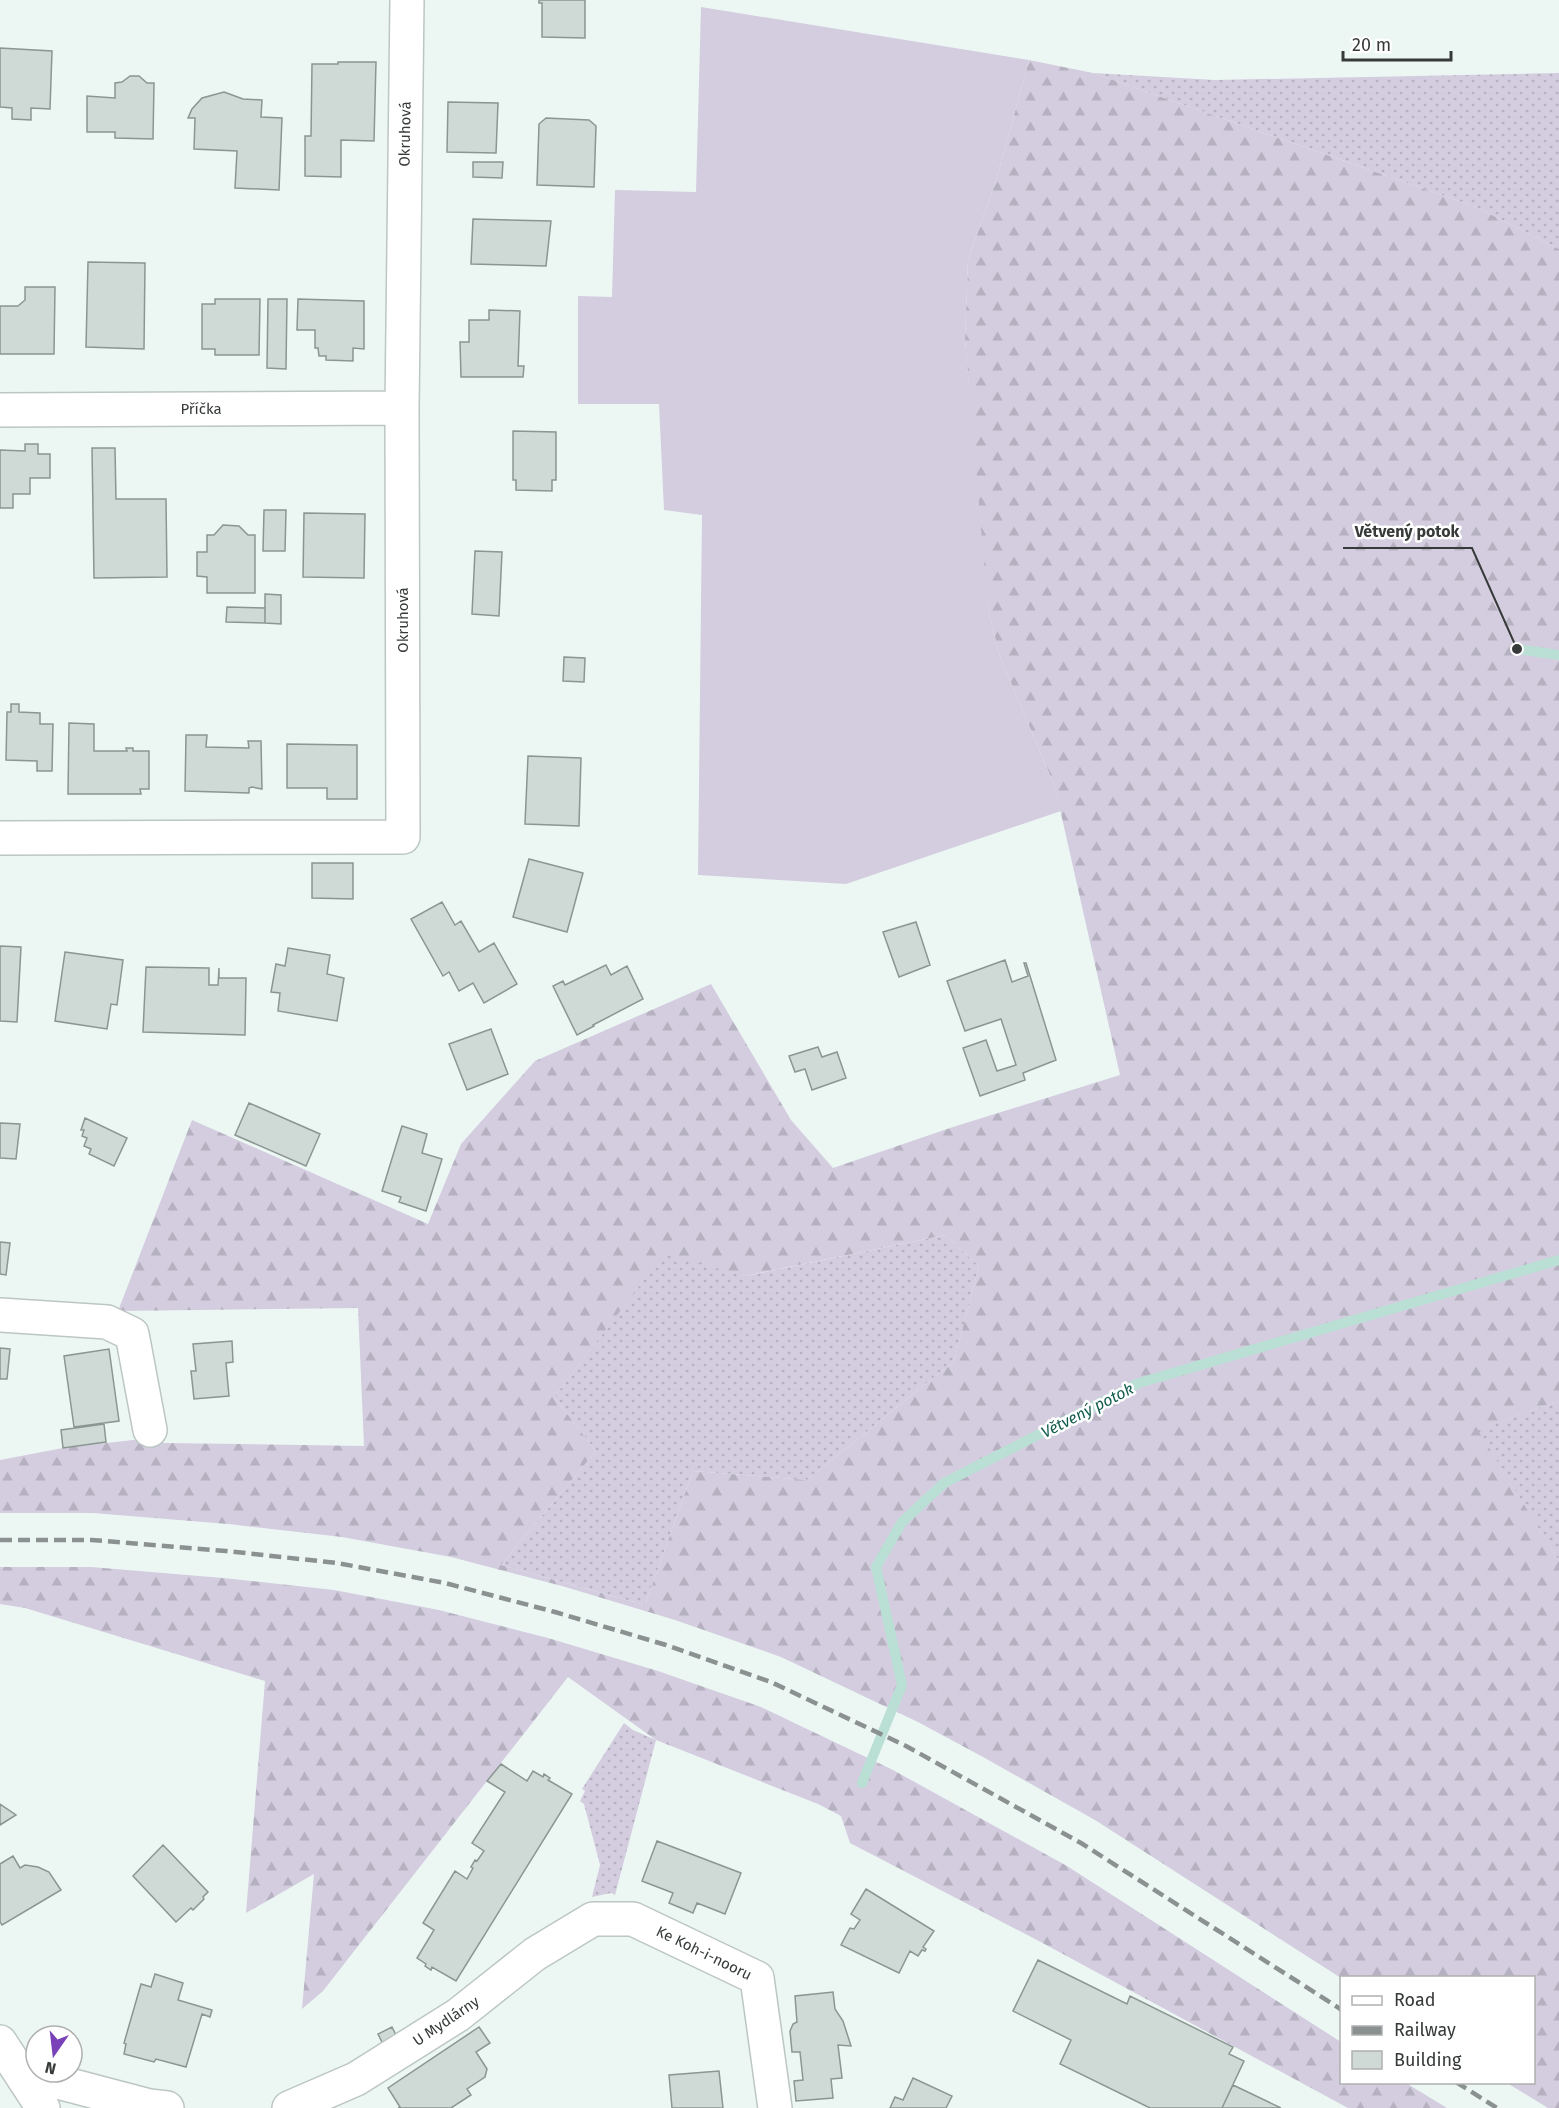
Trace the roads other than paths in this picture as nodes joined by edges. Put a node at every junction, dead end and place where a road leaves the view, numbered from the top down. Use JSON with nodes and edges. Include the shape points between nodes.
{"nodes":[{"id":1,"x":407,"y":0,"type":"edge"},
{"id":2,"x":402,"y":408,"type":"junction"},
{"id":3,"x":0,"y":410,"type":"edge"},
{"id":4,"x":0,"y":838,"type":"edge"},
{"id":5,"x":0,"y":1315,"type":"edge"},
{"id":6,"x":150,"y":1430,"type":"dead end"},
{"id":7,"x":594,"y":1919,"type":"joint"},
{"id":8,"x":0,"y":2042,"type":"edge"},
{"id":9,"x":20,"y":2072,"type":"junction"},
{"id":10,"x":43,"y":2108,"type":"edge"},
{"id":11,"x":167,"y":2108,"type":"edge"},
{"id":12,"x":289,"y":2108,"type":"edge"},
{"id":13,"x":776,"y":2108,"type":"edge"}],
"edges":[{"from":1,"to":2,"type":"street","name":"Okruhová"},
{"from":2,"to":3,"type":"street","name":"Příčka"},
{"from":2,"to":4,"type":"street","name":"Okruhová","via":[[403,837]]},
{"from":5,"to":6,"type":"street","via":[[107,1322],[132,1334]]},
{"from":7,"to":12,"type":"street","name":"U Mydlárny","via":[[535,1954],[458,2015],[356,2079]]},
{"from":7,"to":13,"type":"street","name":"Ke Koh-i-nooru","via":[[633,1919],[757,1978]]},
{"from":8,"to":9,"type":"street"},
{"from":9,"to":10,"type":"street"},
{"from":9,"to":11,"type":"street"}]}
